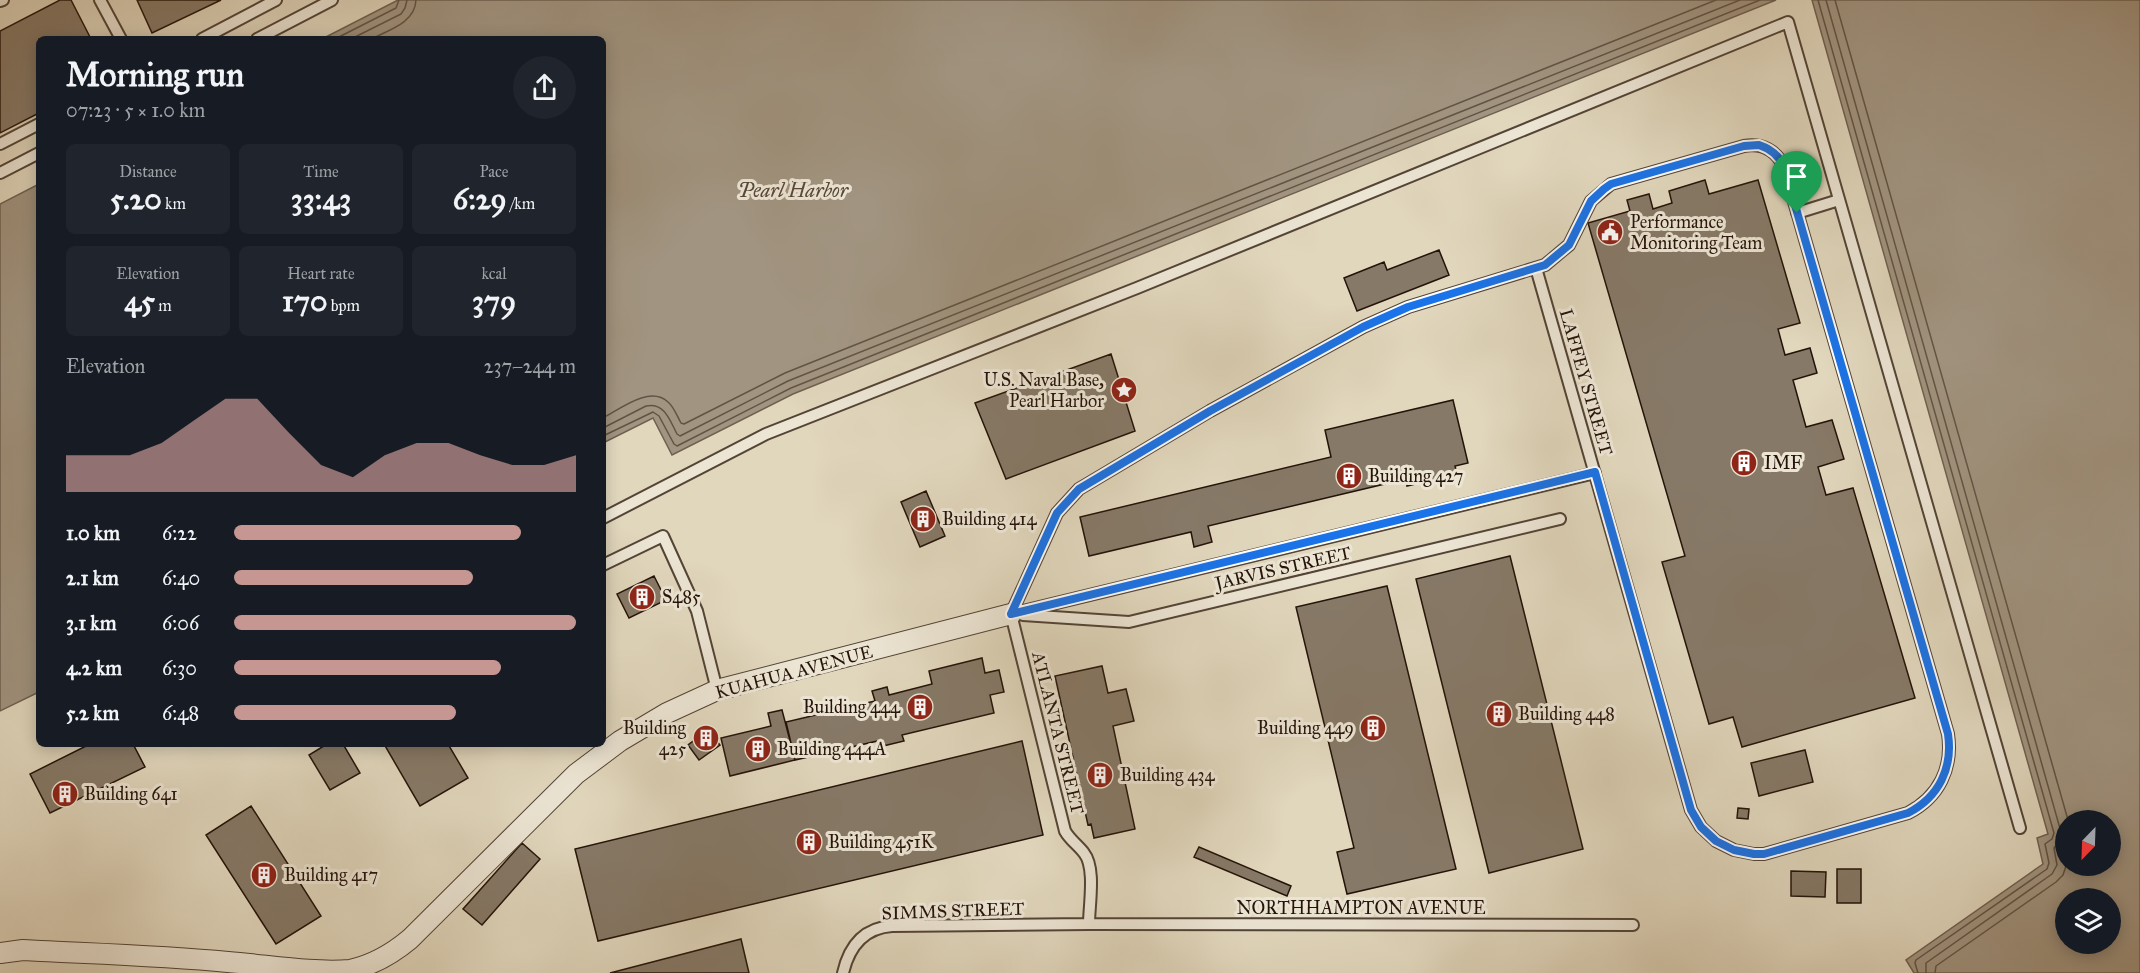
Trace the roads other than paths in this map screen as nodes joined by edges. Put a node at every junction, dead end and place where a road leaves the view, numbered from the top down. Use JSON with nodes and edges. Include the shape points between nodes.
{"nodes":[{"id":1,"x":100,"y":0,"type":"edge"},
{"id":2,"x":276,"y":0,"type":"edge"},
{"id":3,"x":332,"y":0,"type":"edge"},
{"id":4,"x":119,"y":36,"type":"edge"},
{"id":5,"x":208,"y":36,"type":"edge"},
{"id":6,"x":263,"y":36,"type":"edge"},
{"id":7,"x":36,"y":126,"type":"edge"},
{"id":8,"x":0,"y":144,"type":"edge"},
{"id":9,"x":36,"y":155,"type":"edge"},
{"id":10,"x":0,"y":173,"type":"edge"},
{"id":11,"x":1839,"y":200,"type":"junction"},
{"id":12,"x":1797,"y":213,"type":"junction"},
{"id":13,"x":1536,"y":268,"type":"junction"},
{"id":14,"x":1595,"y":472,"type":"junction"},
{"id":15,"x":606,"y":516,"type":"edge"},
{"id":16,"x":1560,"y":519,"type":"dead end"},
{"id":17,"x":606,"y":564,"type":"edge"},
{"id":18,"x":1011,"y":614,"type":"junction"},
{"id":19,"x":717,"y":690,"type":"junction"},
{"id":20,"x":2020,"y":828,"type":"dead end"},
{"id":21,"x":1089,"y":924,"type":"junction"},
{"id":22,"x":1633,"y":925,"type":"dead end"},
{"id":23,"x":0,"y":953,"type":"edge"},
{"id":24,"x":843,"y":973,"type":"edge"}],
"edges":[{"from":1,"to":4,"type":"lane"},
{"from":2,"to":5,"type":"lane"},
{"from":3,"to":6,"type":"lane"},
{"from":7,"to":8,"type":"lane"},
{"from":9,"to":10,"type":"lane"},
{"from":11,"to":12,"type":"lane"},
{"from":11,"to":15,"type":"lane","via":[[1788,22],[1137,288],[766,434]]},
{"from":11,"to":20,"type":"lane"},
{"from":12,"to":13,"type":"lane","name":"LAFFEY STREET","via":[[1780,158],[1764,147],[1744,146],[1620,180],[1604,189],[1591,201],[1569,245]]},
{"from":12,"to":14,"type":"lane","name":"LAFFEY STREET","via":[[1948,734],[1948,766],[1933,794],[1908,813],[1764,854],[1734,850],[1708,835],[1691,810]]},
{"from":13,"to":14,"type":"lane","name":"LAFFEY STREET"},
{"from":13,"to":18,"type":"lane","name":"LAFFEY STREET","via":[[1417,303],[1363,327],[1079,489],[1057,513]]},
{"from":14,"to":18,"type":"lane","name":"KUAHUA AVENUE"},
{"from":16,"to":18,"type":"lane","name":"JARVIS STREET","via":[[1129,622]]},
{"from":17,"to":19,"type":"lane","via":[[663,536],[697,611]]},
{"from":18,"to":19,"type":"street","name":"KUAHUA AVENUE"},
{"from":18,"to":21,"type":"lane","name":"ATLANTA STREET","via":[[1065,831],[1089,863]]},
{"from":19,"to":23,"type":"street","name":"KUAHUA AVENUE","via":[[620,741],[576,774],[410,939],[366,966],[333,973],[205,960],[22,950]]},
{"from":21,"to":22,"type":"lane","name":"NORTHHAMPTON AVENUE"},
{"from":21,"to":24,"type":"lane","name":"SIMMS STREET","via":[[885,926],[854,944]]}]}
